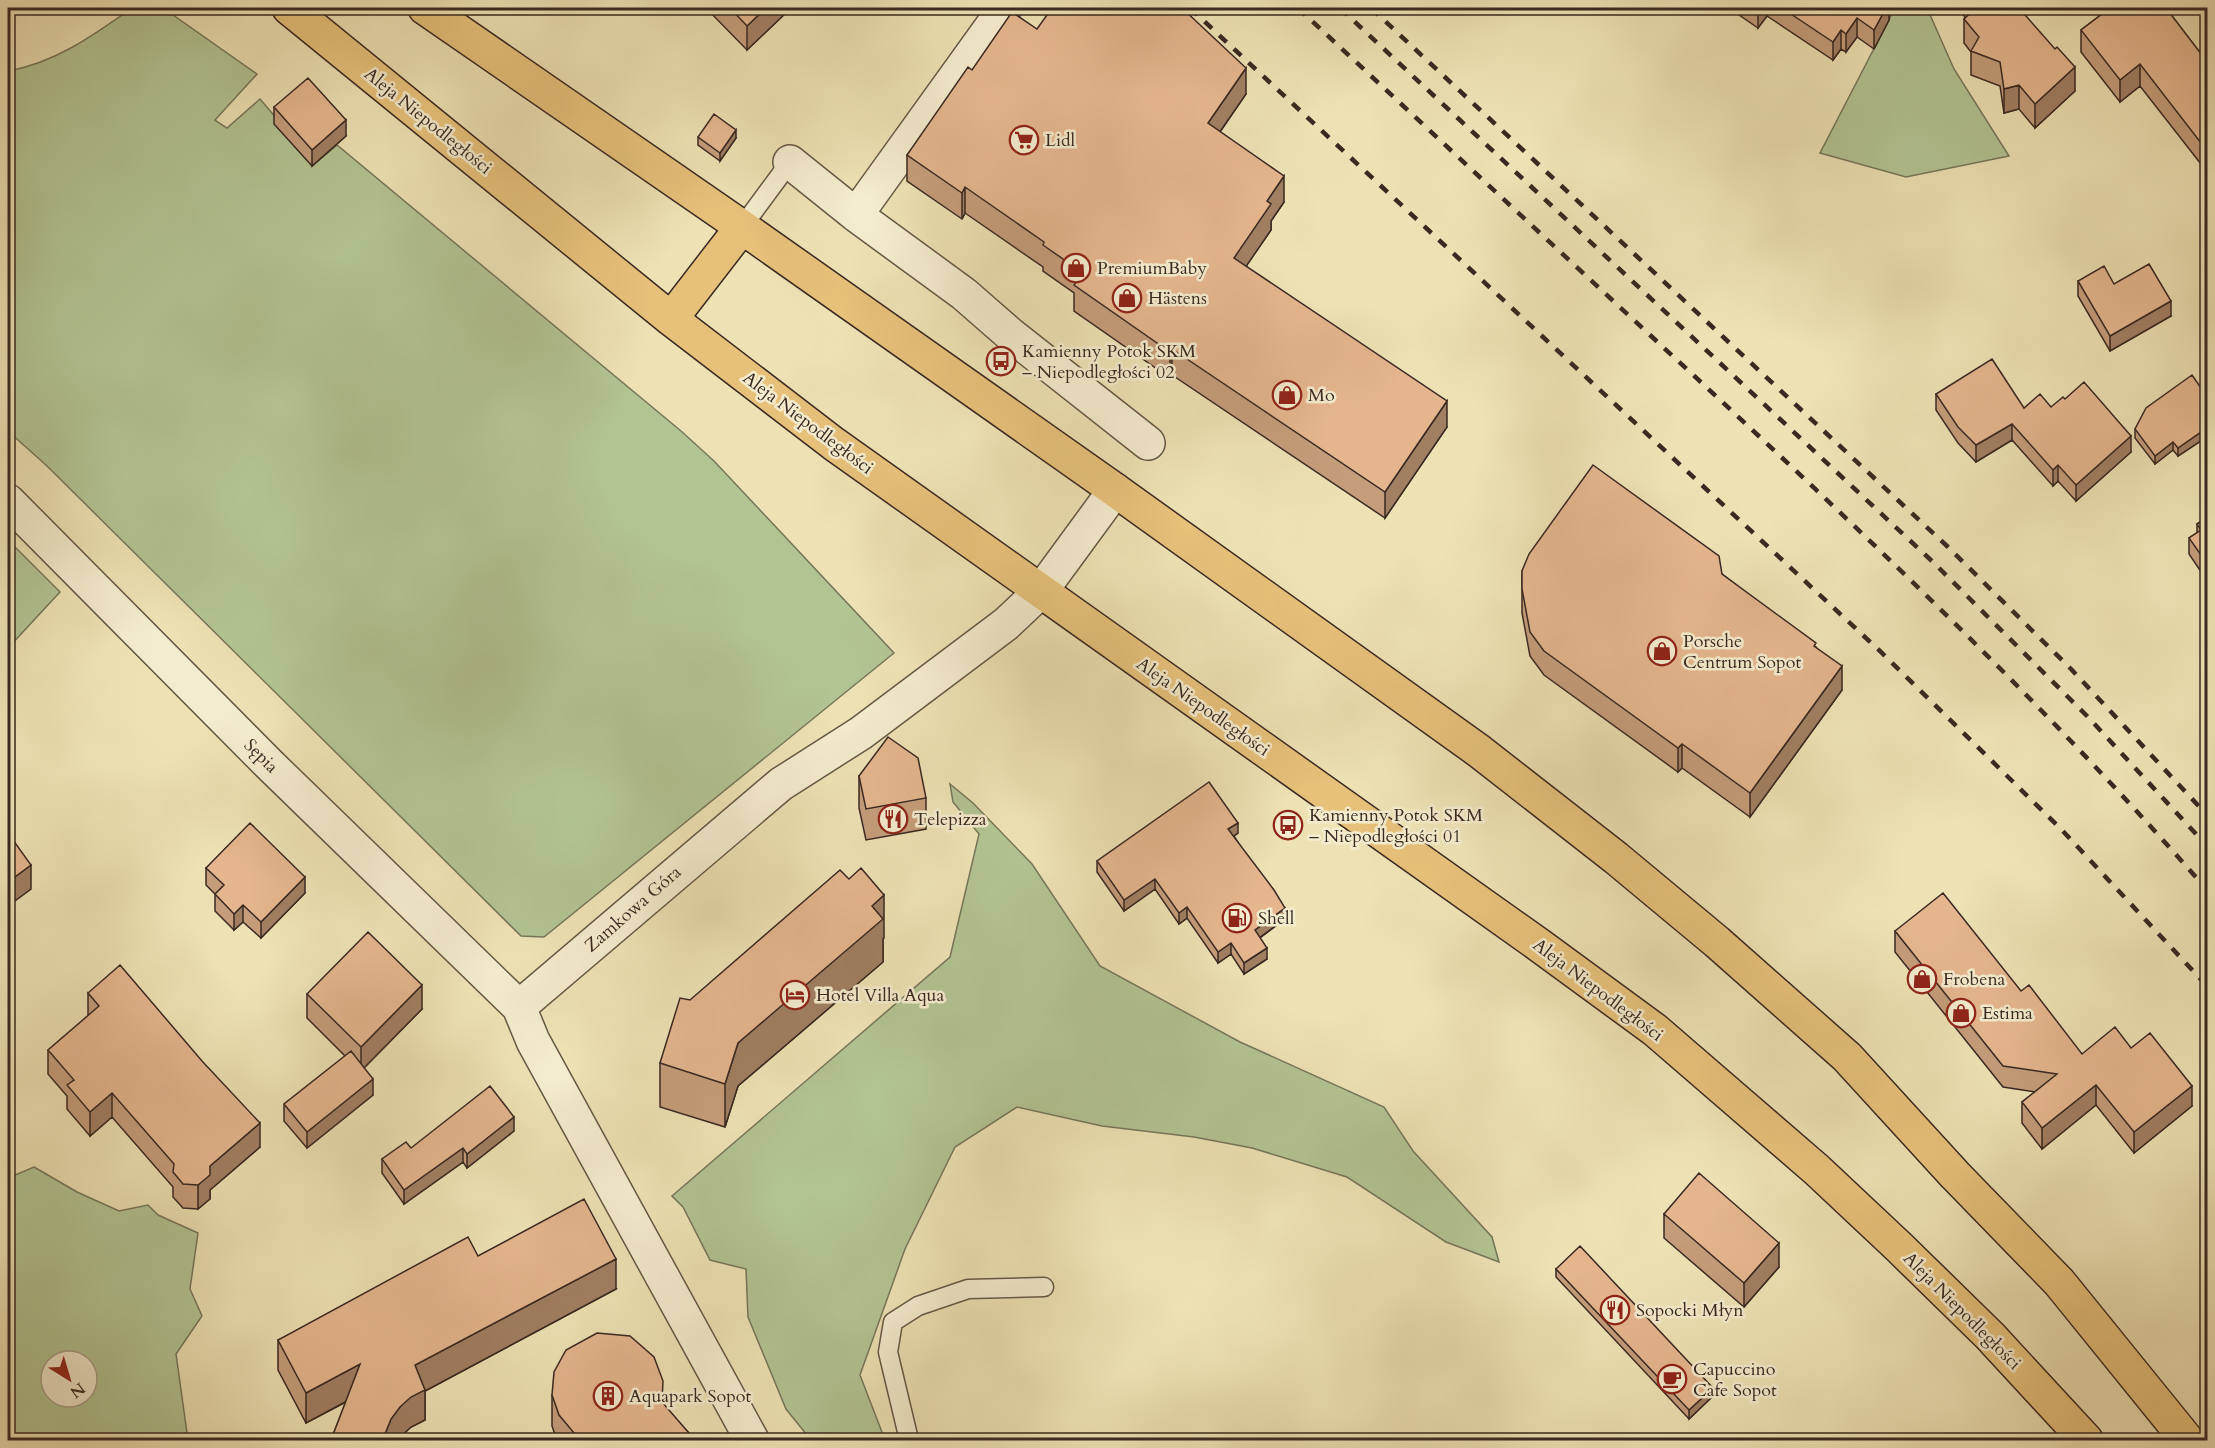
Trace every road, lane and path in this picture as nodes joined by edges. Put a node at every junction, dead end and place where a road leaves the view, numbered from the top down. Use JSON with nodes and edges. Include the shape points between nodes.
{"nodes":[{"id":1,"x":289,"y":8,"type":"edge"},
{"id":2,"x":425,"y":8,"type":"edge"},
{"id":3,"x":1005,"y":8,"type":"edge"},
{"id":4,"x":790,"y":162,"type":"joint"},
{"id":5,"x":856,"y":215,"type":"junction"},
{"id":6,"x":742,"y":227,"type":"junction"},
{"id":7,"x":672,"y":319,"type":"junction"},
{"id":8,"x":1148,"y":442,"type":"dead end"},
{"id":9,"x":1115,"y":490,"type":"junction"},
{"id":10,"x":8,"y":501,"type":"edge"},
{"id":11,"x":1041,"y":591,"type":"junction"},
{"id":12,"x":519,"y":1007,"type":"junction"},
{"id":13,"x":1044,"y":1287,"type":"dead end"},
{"id":14,"x":752,"y":1440,"type":"edge"},
{"id":15,"x":909,"y":1440,"type":"edge"},
{"id":16,"x":2086,"y":1440,"type":"edge"},
{"id":17,"x":2187,"y":1440,"type":"edge"}],
"edges":[{"from":1,"to":7,"type":"main road","name":"Aleja Niepodległości"},
{"from":2,"to":6,"type":"main road"},
{"from":3,"to":5,"type":"street"},
{"from":4,"to":5,"type":"street"},
{"from":4,"to":6,"type":"lane"},
{"from":5,"to":8,"type":"street","via":[[964,294]]},
{"from":6,"to":7,"type":"main road"},
{"from":6,"to":9,"type":"main road"},
{"from":7,"to":11,"type":"main road","name":"Aleja Niepodległości","via":[[834,444]]},
{"from":9,"to":11,"type":"street","name":"Zamkowa Góra"},
{"from":9,"to":17,"type":"main road","via":[[1479,751],[1717,942],[1847,1057],[2059,1282]]},
{"from":10,"to":12,"type":"street","name":"Sępia","via":[[269,764]]},
{"from":11,"to":12,"type":"street","name":"Zamkowa Góra","via":[[1006,624],[919,690],[781,784]]},
{"from":11,"to":16,"type":"main road","name":"Aleja Niepodległości","via":[[1655,1030],[1891,1239],[1990,1336]]},
{"from":12,"to":14,"type":"street","via":[[538,1051]]},
{"from":13,"to":15,"type":"lane","via":[[968,1288],[918,1306],[893,1322],[888,1352]]}]}
